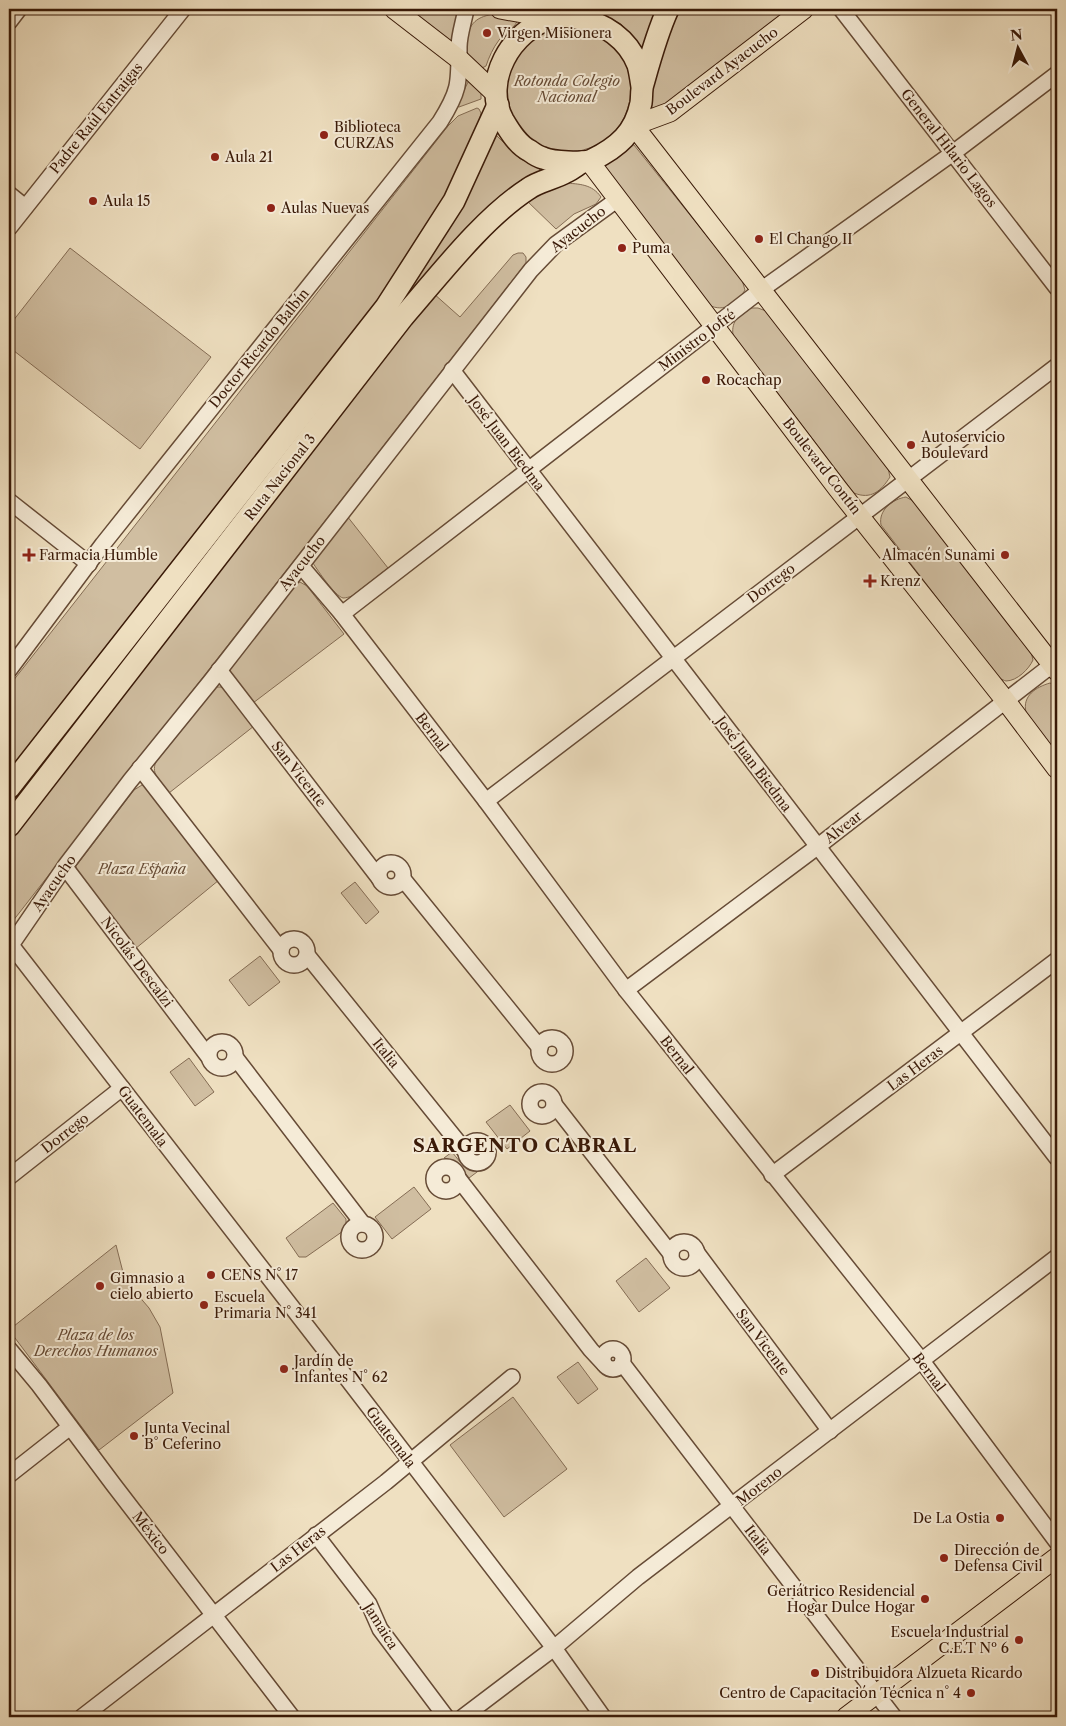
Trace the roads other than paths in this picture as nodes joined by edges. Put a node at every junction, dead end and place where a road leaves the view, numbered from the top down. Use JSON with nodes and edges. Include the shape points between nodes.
{"nodes":[{"id":1,"x":19,"y":9,"type":"edge"},
{"id":2,"x":183,"y":9,"type":"edge"},
{"id":3,"x":394,"y":9,"type":"edge"},
{"id":4,"x":466,"y":9,"type":"edge"},
{"id":5,"x":500,"y":9,"type":"edge"},
{"id":6,"x":668,"y":9,"type":"edge"},
{"id":7,"x":804,"y":9,"type":"edge"},
{"id":8,"x":841,"y":9,"type":"edge"},
{"id":9,"x":549,"y":13,"type":"edge"},
{"id":10,"x":9,"y":22,"type":"edge"},
{"id":11,"x":460,"y":60,"type":"junction"},
{"id":12,"x":1057,"y":74,"type":"edge"},
{"id":13,"x":642,"y":87,"type":"junction"},
{"id":14,"x":497,"y":100,"type":"junction"},
{"id":15,"x":634,"y":126,"type":"junction"},
{"id":16,"x":954,"y":153,"type":"junction"},
{"id":17,"x":585,"y":162,"type":"junction"},
{"id":18,"x":9,"y":194,"type":"edge"},
{"id":19,"x":618,"y":199,"type":"junction"},
{"id":20,"x":25,"y":206,"type":"junction"},
{"id":21,"x":9,"y":228,"type":"edge"},
{"id":22,"x":1057,"y":288,"type":"edge"},
{"id":23,"x":761,"y":290,"type":"junction"},
{"id":24,"x":714,"y":327,"type":"junction"},
{"id":25,"x":1057,"y":366,"type":"edge"},
{"id":26,"x":452,"y":370,"type":"junction"},
{"id":27,"x":528,"y":470,"type":"junction"},
{"id":28,"x":908,"y":480,"type":"junction"},
{"id":29,"x":9,"y":500,"type":"edge"},
{"id":30,"x":860,"y":515,"type":"junction"},
{"id":31,"x":89,"y":564,"type":"junction"},
{"id":32,"x":300,"y":566,"type":"junction"},
{"id":33,"x":342,"y":614,"type":"junction"},
{"id":34,"x":673,"y":657,"type":"junction"},
{"id":35,"x":1056,"y":666,"type":"edge"},
{"id":36,"x":9,"y":670,"type":"edge"},
{"id":37,"x":219,"y":670,"type":"junction"},
{"id":38,"x":1005,"y":700,"type":"junction"},
{"id":39,"x":140,"y":768,"type":"junction"},
{"id":40,"x":1057,"y":769,"type":"edge"},
{"id":41,"x":9,"y":788,"type":"edge"},
{"id":42,"x":486,"y":801,"type":"junction"},
{"id":43,"x":9,"y":826,"type":"edge"},
{"id":44,"x":818,"y":847,"type":"junction"},
{"id":45,"x":65,"y":867,"type":"junction"},
{"id":46,"x":10,"y":947,"type":"edge"},
{"id":47,"x":1057,"y":960,"type":"edge"},
{"id":48,"x":626,"y":990,"type":"junction"},
{"id":49,"x":962,"y":1032,"type":"junction"},
{"id":50,"x":540,"y":1048,"type":"dead end"},
{"id":51,"x":122,"y":1088,"type":"junction"},
{"id":52,"x":554,"y":1104,"type":"dead end"},
{"id":53,"x":466,"y":1152,"type":"dead end"},
{"id":54,"x":1057,"y":1158,"type":"edge"},
{"id":55,"x":772,"y":1175,"type":"junction"},
{"id":56,"x":9,"y":1177,"type":"edge"},
{"id":57,"x":458,"y":1178,"type":"dead end"},
{"id":58,"x":363,"y":1224,"type":"dead end"},
{"id":59,"x":1057,"y":1257,"type":"edge"},
{"id":60,"x":9,"y":1349,"type":"edge"},
{"id":61,"x":922,"y":1361,"type":"junction"},
{"id":62,"x":512,"y":1377,"type":"dead end"},
{"id":63,"x":70,"y":1427,"type":"junction"},
{"id":64,"x":830,"y":1431,"type":"junction"},
{"id":65,"x":411,"y":1462,"type":"junction"},
{"id":66,"x":9,"y":1475,"type":"edge"},
{"id":67,"x":732,"y":1506,"type":"junction"},
{"id":68,"x":316,"y":1535,"type":"junction"},
{"id":69,"x":1057,"y":1542,"type":"edge"},
{"id":70,"x":1057,"y":1557,"type":"edge"},
{"id":71,"x":214,"y":1615,"type":"junction"},
{"id":72,"x":554,"y":1648,"type":"junction"},
{"id":73,"x":876,"y":1694,"type":"junction"},
{"id":74,"x":82,"y":1717,"type":"edge"},
{"id":75,"x":292,"y":1717,"type":"edge"},
{"id":76,"x":446,"y":1717,"type":"edge"},
{"id":77,"x":463,"y":1717,"type":"edge"},
{"id":78,"x":603,"y":1717,"type":"edge"},
{"id":79,"x":846,"y":1717,"type":"edge"},
{"id":80,"x":894,"y":1717,"type":"edge"}],
"edges":[{"from":1,"to":10,"type":"street"},
{"from":2,"to":20,"type":"street","name":"Padre Raúl Entraigas"},
{"from":3,"to":11,"type":"main road"},
{"from":4,"to":11,"type":"street","name":"Doctor Ricardo Balbín","via":[[459,46]]},
{"from":5,"to":9,"type":"main road"},
{"from":6,"to":13,"type":"highway"},
{"from":7,"to":15,"type":"main road","name":"Boulevard Ayacucho","via":[[670,112]]},
{"from":8,"to":16,"type":"street","name":"General Hilario Lagos"},
{"from":9,"to":13,"type":"highway","via":[[590,21],[610,30],[627,46],[638,65]]},
{"from":9,"to":14,"type":"highway","name":"Ruta Nacional 3","via":[[509,50],[499,71]]},
{"from":11,"to":14,"type":"main road"},
{"from":11,"to":31,"type":"street","name":"Doctor Ricardo Balbín","via":[[455,95],[440,122]]},
{"from":12,"to":16,"type":"street","name":"Ministro Jofré"},
{"from":13,"to":15,"type":"highway","via":[[642,101]]},
{"from":14,"to":17,"type":"highway","via":[[511,134],[526,149],[545,159]]},
{"from":14,"to":41,"type":"highway","name":"Ruta Nacional 3","via":[[454,202],[390,301]]},
{"from":15,"to":17,"type":"highway","via":[[610,150]]},
{"from":15,"to":23,"type":"main road"},
{"from":16,"to":22,"type":"street","name":"General Hilario Lagos"},
{"from":16,"to":23,"type":"street","name":"Ministro Jofré"},
{"from":17,"to":19,"type":"main road","name":"Boulevard Contín"},
{"from":17,"to":43,"type":"highway","name":"Ruta Nacional 3","via":[[529,188],[504,208],[428,288]]},
{"from":18,"to":20,"type":"street"},
{"from":19,"to":24,"type":"main road","name":"Boulevard Contín"},
{"from":19,"to":26,"type":"street","name":"Ayacucho","via":[[550,250]]},
{"from":20,"to":21,"type":"street","name":"Padre Raúl Entraigas"},
{"from":23,"to":24,"type":"street","name":"Ministro Jofré"},
{"from":23,"to":28,"type":"main road"},
{"from":24,"to":27,"type":"street","name":"Ministro Jofré"},
{"from":24,"to":30,"type":"main road","name":"Boulevard Contín"},
{"from":25,"to":28,"type":"street","name":"Dorrego"},
{"from":26,"to":27,"type":"street","name":"José Juan Biedma"},
{"from":26,"to":32,"type":"street","name":"Ayacucho"},
{"from":27,"to":33,"type":"street","name":"Ministro Jofré"},
{"from":27,"to":34,"type":"street","name":"José Juan Biedma"},
{"from":28,"to":30,"type":"street","name":"Dorrego"},
{"from":28,"to":35,"type":"main road"},
{"from":29,"to":31,"type":"street"},
{"from":30,"to":34,"type":"street","name":"Dorrego"},
{"from":30,"to":38,"type":"main road","name":"Boulevard Contín"},
{"from":31,"to":36,"type":"street","name":"Doctor Ricardo Balbín"},
{"from":32,"to":33,"type":"street","name":"Bernal"},
{"from":32,"to":37,"type":"street","name":"Ayacucho"},
{"from":33,"to":42,"type":"street","name":"Bernal"},
{"from":34,"to":42,"type":"street","name":"Dorrego"},
{"from":34,"to":44,"type":"street","name":"José Juan Biedma"},
{"from":35,"to":38,"type":"street","name":"Alvear"},
{"from":37,"to":39,"type":"street","name":"Ayacucho"},
{"from":37,"to":50,"type":"street","name":"San Vicente","via":[[379,878],[380,868],[387,863],[395,862],[402,867],[403,879]]},
{"from":38,"to":40,"type":"main road","name":"Boulevard Contín"},
{"from":38,"to":44,"type":"street","name":"Alvear"},
{"from":39,"to":45,"type":"street","name":"Ayacucho"},
{"from":39,"to":53,"type":"street","name":"Italia","via":[[280,950],[289,940],[298,940],[304,945],[307,955]]},
{"from":42,"to":48,"type":"street","name":"Bernal"},
{"from":44,"to":48,"type":"street","name":"Alvear"},
{"from":44,"to":49,"type":"street","name":"José Juan Biedma"},
{"from":45,"to":46,"type":"street","name":"Ayacucho"},
{"from":45,"to":58,"type":"street","name":"Nicolás Descalzi","via":[[208,1056],[210,1048],[217,1042],[226,1042],[233,1047],[235,1057]]},
{"from":46,"to":51,"type":"street","name":"Guatemala"},
{"from":47,"to":49,"type":"street","name":"Las Heras"},
{"from":48,"to":55,"type":"street","name":"Bernal"},
{"from":49,"to":54,"type":"street","name":"José Juan Biedma"},
{"from":49,"to":55,"type":"street","name":"Las Heras"},
{"from":51,"to":56,"type":"street","name":"Dorrego"},
{"from":51,"to":65,"type":"street","name":"Guatemala"},
{"from":52,"to":64,"type":"street","name":"San Vicente","via":[[671,1254],[674,1264],[685,1268],[696,1261],[697,1253]]},
{"from":55,"to":61,"type":"street","name":"Bernal"},
{"from":57,"to":67,"type":"street","name":"Italia","via":[[591,1350],[604,1364],[608,1350],[614,1349],[622,1355],[622,1363]]},
{"from":59,"to":61,"type":"street","name":"Moreno"},
{"from":60,"to":63,"type":"street","name":"México"},
{"from":61,"to":64,"type":"street","name":"Moreno"},
{"from":61,"to":69,"type":"street","name":"Bernal"},
{"from":62,"to":65,"type":"street","name":"Las Heras"},
{"from":63,"to":66,"type":"street"},
{"from":63,"to":71,"type":"street","name":"México"},
{"from":64,"to":67,"type":"street","name":"Moreno"},
{"from":65,"to":68,"type":"street","name":"Las Heras"},
{"from":65,"to":72,"type":"street","name":"Guatemala"},
{"from":67,"to":72,"type":"street","name":"Moreno","via":[[638,1577]]},
{"from":67,"to":73,"type":"street","name":"Italia"},
{"from":68,"to":71,"type":"street","name":"Las Heras"},
{"from":68,"to":76,"type":"street","name":"Jamaica","via":[[369,1604],[380,1629]]},
{"from":70,"to":73,"type":"main road"},
{"from":71,"to":74,"type":"street","name":"Las Heras"},
{"from":71,"to":75,"type":"street","name":"México"},
{"from":72,"to":77,"type":"street","name":"Moreno"},
{"from":72,"to":78,"type":"street","name":"Guatemala"},
{"from":73,"to":79,"type":"main road"},
{"from":73,"to":80,"type":"street","name":"Italia"}]}
